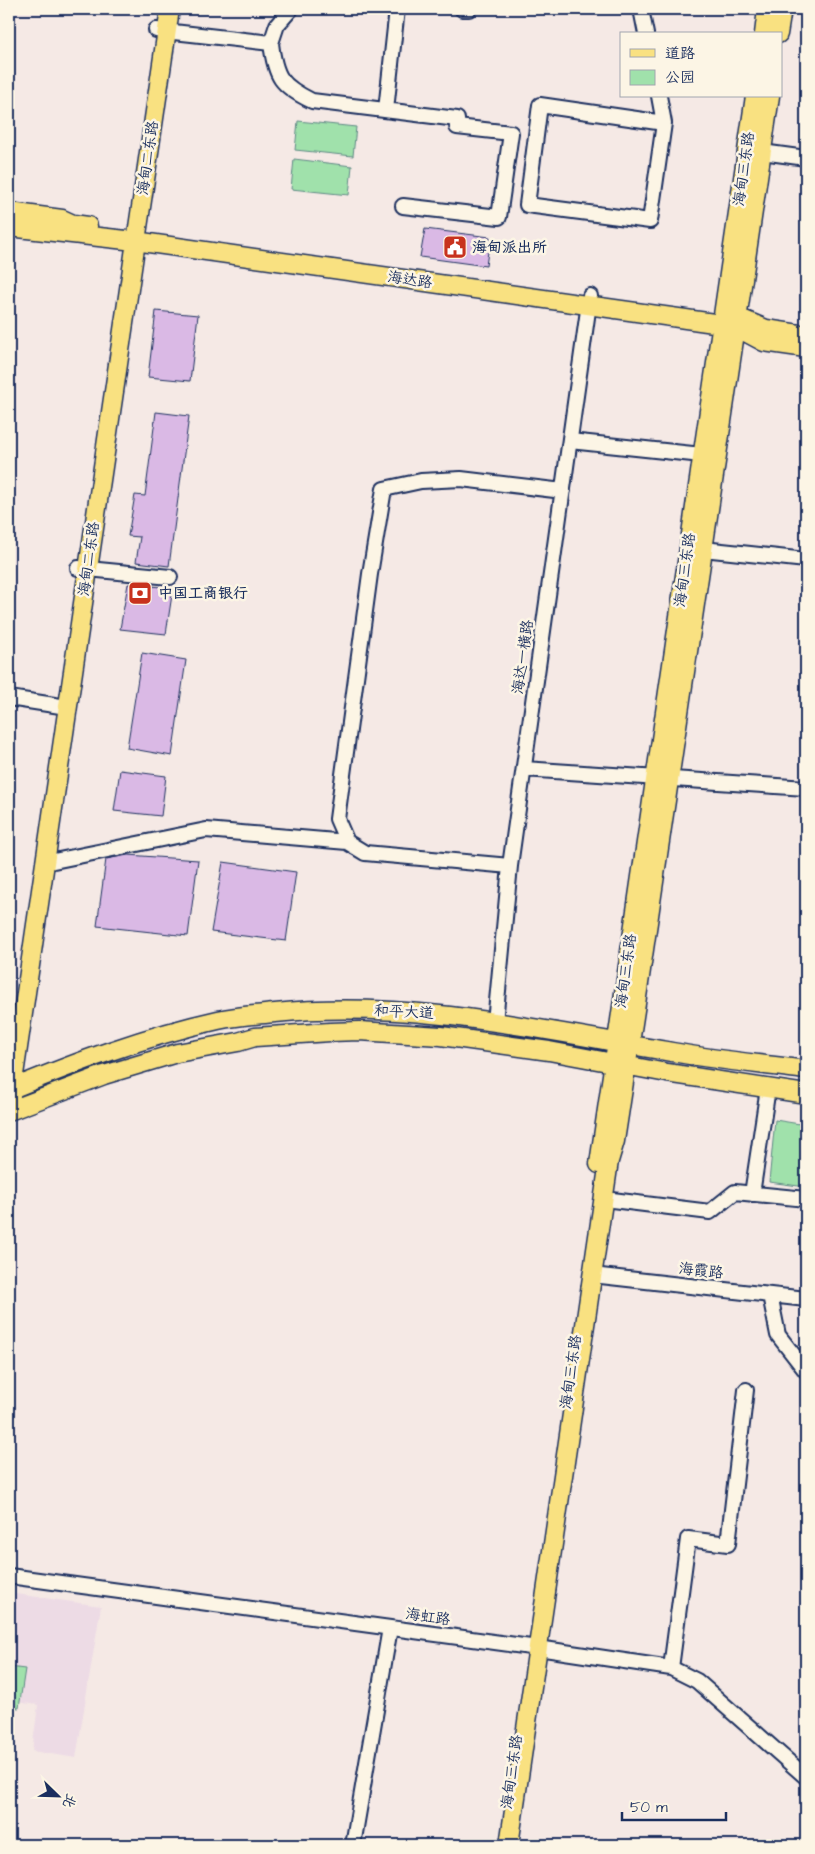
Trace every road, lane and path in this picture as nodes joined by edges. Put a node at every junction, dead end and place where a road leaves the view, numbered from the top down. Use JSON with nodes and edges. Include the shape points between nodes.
{"nodes":[{"id":1,"x":159,"y":9,"type":"edge"},
{"id":2,"x":170,"y":9,"type":"edge"},
{"id":3,"x":291,"y":9,"type":"edge"},
{"id":4,"x":398,"y":9,"type":"edge"},
{"id":5,"x":462,"y":9,"type":"edge"},
{"id":6,"x":469,"y":9,"type":"edge"},
{"id":7,"x":642,"y":9,"type":"edge"},
{"id":8,"x":768,"y":9,"type":"edge"},
{"id":9,"x":782,"y":9,"type":"edge"},
{"id":10,"x":161,"y":30,"type":"junction"},
{"id":11,"x":646,"y":32,"type":"edge"},
{"id":12,"x":764,"y":32,"type":"edge"},
{"id":13,"x":778,"y":32,"type":"edge"},
{"id":14,"x":271,"y":43,"type":"junction"},
{"id":15,"x":659,"y":98,"type":"edge"},
{"id":16,"x":755,"y":98,"type":"edge"},
{"id":17,"x":770,"y":98,"type":"edge"},
{"id":18,"x":386,"y":110,"type":"junction"},
{"id":19,"x":664,"y":122,"type":"junction"},
{"id":20,"x":762,"y":152,"type":"junction"},
{"id":21,"x":806,"y":158,"type":"edge"},
{"id":22,"x":404,"y":206,"type":"dead end"},
{"id":23,"x":9,"y":212,"type":"edge"},
{"id":24,"x":9,"y":227,"type":"edge"},
{"id":25,"x":131,"y":236,"type":"junction"},
{"id":26,"x":589,"y":301,"type":"junction"},
{"id":27,"x":729,"y":321,"type":"junction"},
{"id":28,"x":806,"y":335,"type":"edge"},
{"id":29,"x":806,"y":348,"type":"edge"},
{"id":30,"x":570,"y":441,"type":"junction"},
{"id":31,"x":702,"y":455,"type":"junction"},
{"id":32,"x":563,"y":491,"type":"junction"},
{"id":33,"x":703,"y":549,"type":"junction"},
{"id":34,"x":806,"y":560,"type":"edge"},
{"id":35,"x":83,"y":568,"type":"junction"},
{"id":36,"x":170,"y":577,"type":"dead end"},
{"id":37,"x":9,"y":698,"type":"edge"},
{"id":38,"x":9,"y":705,"type":"edge"},
{"id":39,"x":62,"y":709,"type":"junction"},
{"id":40,"x":524,"y":769,"type":"junction"},
{"id":41,"x":662,"y":777,"type":"junction"},
{"id":42,"x":806,"y":788,"type":"edge"},
{"id":43,"x":347,"y":842,"type":"junction"},
{"id":44,"x":44,"y":863,"type":"junction"},
{"id":45,"x":510,"y":866,"type":"junction"},
{"id":46,"x":494,"y":1022,"type":"junction"},
{"id":47,"x":9,"y":1031,"type":"edge"},
{"id":48,"x":623,"y":1042,"type":"junction"},
{"id":49,"x":620,"y":1063,"type":"junction"},
{"id":50,"x":806,"y":1070,"type":"edge"},
{"id":51,"x":768,"y":1088,"type":"junction"},
{"id":52,"x":10,"y":1089,"type":"edge"},
{"id":53,"x":806,"y":1094,"type":"edge"},
{"id":54,"x":9,"y":1110,"type":"edge"},
{"id":55,"x":752,"y":1194,"type":"junction"},
{"id":56,"x":604,"y":1199,"type":"junction"},
{"id":57,"x":806,"y":1199,"type":"edge"},
{"id":58,"x":592,"y":1275,"type":"junction"},
{"id":59,"x":770,"y":1296,"type":"junction"},
{"id":60,"x":806,"y":1299,"type":"edge"},
{"id":61,"x":806,"y":1371,"type":"edge"},
{"id":62,"x":746,"y":1390,"type":"dead end"},
{"id":63,"x":9,"y":1576,"type":"edge"},
{"id":64,"x":390,"y":1628,"type":"junction"},
{"id":65,"x":535,"y":1647,"type":"junction"},
{"id":66,"x":671,"y":1668,"type":"junction"},
{"id":67,"x":806,"y":1777,"type":"edge"},
{"id":68,"x":353,"y":1845,"type":"edge"},
{"id":69,"x":501,"y":1845,"type":"edge"},
{"id":70,"x":509,"y":1845,"type":"edge"}],
"edges":[{"from":1,"to":10,"type":"main road","name":"海甸二东路"},
{"from":2,"to":10,"type":"main road","name":"海甸二东路"},
{"from":3,"to":14,"type":"street","via":[[277,25]]},
{"from":4,"to":18,"type":"street"},
{"from":5,"to":6,"type":"street"},
{"from":7,"to":11,"type":"street"},
{"from":8,"to":12,"type":"main road"},
{"from":9,"to":13,"type":"main road"},
{"from":10,"to":14,"type":"street"},
{"from":10,"to":25,"type":"main road","name":"海甸二东路"},
{"from":14,"to":18,"type":"street","via":[[276,70],[293,92],[312,101]]},
{"from":15,"to":19,"type":"street"},
{"from":16,"to":27,"type":"main road","name":"海甸三东路"},
{"from":17,"to":20,"type":"main road"},
{"from":18,"to":22,"type":"street","via":[[457,119],[457,126],[511,133],[499,217]]},
{"from":19,"to":19,"type":"street","via":[[650,221],[527,205],[540,105]]},
{"from":20,"to":21,"type":"street"},
{"from":20,"to":27,"type":"main road"},
{"from":23,"to":25,"type":"main road","name":"海达路","via":[[62,219]]},
{"from":24,"to":25,"type":"main road","name":"海达路"},
{"from":25,"to":26,"type":"main road","name":"海达路"},
{"from":25,"to":35,"type":"main road","name":"海甸二东路"},
{"from":26,"to":27,"type":"main road","name":"海达路"},
{"from":26,"to":30,"type":"street","name":"海达一横路"},
{"from":27,"to":28,"type":"main road","name":"海达路"},
{"from":27,"to":29,"type":"main road","name":"海达路","via":[[764,342]]},
{"from":27,"to":31,"type":"main road","name":"海甸三东路"},
{"from":27,"to":33,"type":"main road"},
{"from":30,"to":31,"type":"street"},
{"from":30,"to":32,"type":"street","name":"海达一横路"},
{"from":31,"to":41,"type":"main road","name":"海甸三东路"},
{"from":32,"to":40,"type":"street","name":"海达一横路"},
{"from":32,"to":43,"type":"street","via":[[460,480],[421,480],[384,489],[337,820]]},
{"from":33,"to":34,"type":"street"},
{"from":33,"to":41,"type":"main road"},
{"from":35,"to":36,"type":"street"},
{"from":35,"to":39,"type":"main road","name":"海甸二东路"},
{"from":37,"to":39,"type":"street"},
{"from":38,"to":39,"type":"street"},
{"from":39,"to":44,"type":"main road","name":"海甸二东路"},
{"from":39,"to":47,"type":"main road","name":"海甸二东路"},
{"from":40,"to":41,"type":"street"},
{"from":40,"to":45,"type":"street","name":"海达一横路"},
{"from":41,"to":42,"type":"street"},
{"from":41,"to":48,"type":"main road"},
{"from":43,"to":44,"type":"street","via":[[206,830]]},
{"from":43,"to":45,"type":"street","via":[[365,853]]},
{"from":44,"to":52,"type":"main road","name":"海甸二东路"},
{"from":45,"to":46,"type":"street","name":"海达一横路"},
{"from":46,"to":48,"type":"main road","name":"和平大道"},
{"from":46,"to":52,"type":"main road","name":"和平大道","via":[[432,1013],[330,1010],[219,1020],[108,1051]]},
{"from":48,"to":49,"type":"main road"},
{"from":48,"to":50,"type":"main road","name":"和平大道","via":[[681,1054]]},
{"from":49,"to":51,"type":"main road","name":"和平大道"},
{"from":49,"to":54,"type":"main road","name":"和平大道","via":[[441,1036],[359,1031],[299,1033],[255,1037],[150,1060]]},
{"from":49,"to":56,"type":"main road"},
{"from":49,"to":65,"type":"main road","name":"海甸三东路","via":[[592,1226]]},
{"from":51,"to":53,"type":"main road","name":"和平大道"},
{"from":51,"to":55,"type":"street"},
{"from":52,"to":54,"type":"main road","name":"海甸二东路"},
{"from":55,"to":56,"type":"street","via":[[735,1192],[710,1212]]},
{"from":55,"to":57,"type":"street"},
{"from":56,"to":58,"type":"main road"},
{"from":58,"to":59,"type":"street","name":"海霞路"},
{"from":58,"to":65,"type":"main road"},
{"from":59,"to":60,"type":"street","name":"海霞路"},
{"from":59,"to":61,"type":"street","via":[[778,1335]]},
{"from":62,"to":66,"type":"street","via":[[728,1544],[688,1539]]},
{"from":63,"to":64,"type":"street","name":"海虹路"},
{"from":64,"to":65,"type":"street","name":"海虹路"},
{"from":64,"to":68,"type":"street"},
{"from":65,"to":66,"type":"street","name":"海虹路"},
{"from":65,"to":69,"type":"main road","name":"海甸三东路"},
{"from":65,"to":70,"type":"main road"},
{"from":66,"to":67,"type":"street","name":"海虹路","via":[[697,1681]]}]}
